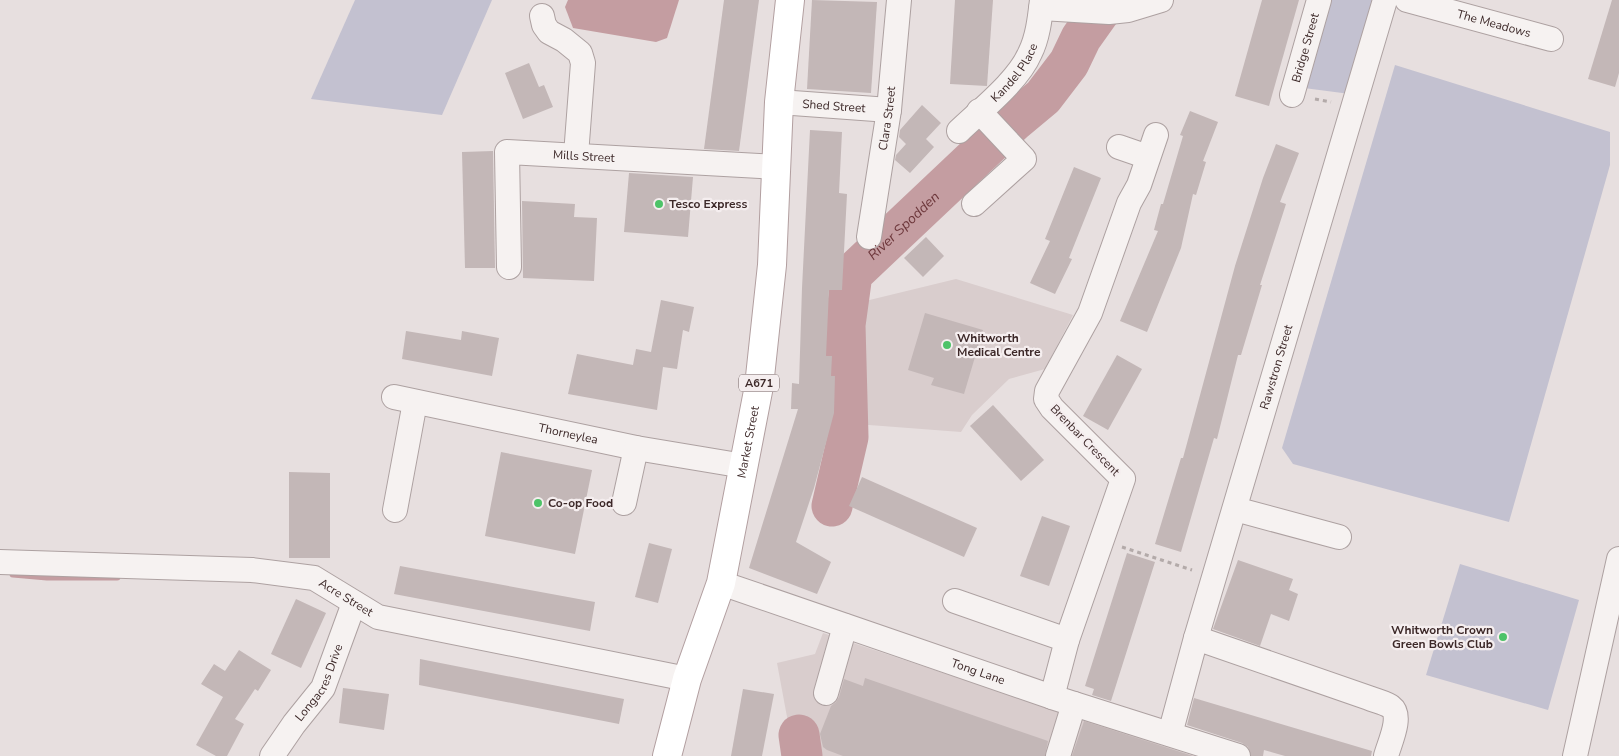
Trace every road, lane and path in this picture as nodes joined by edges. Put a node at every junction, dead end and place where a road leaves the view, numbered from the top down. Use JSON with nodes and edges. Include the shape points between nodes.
{"nodes":[{"id":1,"x":790,"y":0,"type":"edge"},
{"id":2,"x":898,"y":0,"type":"edge"},
{"id":3,"x":1161,"y":0,"type":"edge"},
{"id":4,"x":1319,"y":0,"type":"edge"},
{"id":5,"x":1385,"y":0,"type":"edge"},
{"id":6,"x":1407,"y":0,"type":"edge"},
{"id":7,"x":1041,"y":4,"type":"edge"},
{"id":8,"x":542,"y":16,"type":"dead end"},
{"id":9,"x":1551,"y":39,"type":"dead end"},
{"id":10,"x":1292,"y":95,"type":"joint"},
{"id":11,"x":779,"y":102,"type":"junction"},
{"id":12,"x":1354,"y":106,"type":"junction"},
{"id":13,"x":889,"y":110,"type":"junction"},
{"id":14,"x":984,"y":116,"type":"junction"},
{"id":15,"x":959,"y":131,"type":"dead end"},
{"id":16,"x":1156,"y":135,"type":"dead end"},
{"id":17,"x":1119,"y":148,"type":"dead end"},
{"id":18,"x":576,"y":155,"type":"junction"},
{"id":19,"x":1148,"y":157,"type":"junction"},
{"id":20,"x":776,"y":166,"type":"junction"},
{"id":21,"x":974,"y":204,"type":"dead end"},
{"id":22,"x":870,"y":237,"type":"dead end"},
{"id":23,"x":509,"y":267,"type":"dead end"},
{"id":24,"x":636,"y":448,"type":"junction"},
{"id":25,"x":744,"y":466,"type":"junction"},
{"id":26,"x":624,"y":503,"type":"dead end"},
{"id":27,"x":1235,"y":509,"type":"junction"},
{"id":28,"x":395,"y":510,"type":"dead end"},
{"id":29,"x":1339,"y":538,"type":"dead end"},
{"id":30,"x":1102,"y":540,"type":"junction"},
{"id":31,"x":1619,"y":559,"type":"edge"},
{"id":32,"x":0,"y":562,"type":"edge"},
{"id":33,"x":1214,"y":578,"type":"junction"},
{"id":34,"x":721,"y":583,"type":"junction"},
{"id":35,"x":955,"y":601,"type":"dead end"},
{"id":36,"x":354,"y":602,"type":"junction"},
{"id":37,"x":844,"y":626,"type":"junction"},
{"id":38,"x":1196,"y":638,"type":"junction"},
{"id":39,"x":1067,"y":640,"type":"junction"},
{"id":40,"x":687,"y":679,"type":"junction"},
{"id":41,"x":826,"y":693,"type":"dead end"},
{"id":42,"x":1063,"y":701,"type":"junction"},
{"id":43,"x":1170,"y":734,"type":"junction"},
{"id":44,"x":272,"y":756,"type":"edge"},
{"id":45,"x":667,"y":756,"type":"edge"},
{"id":46,"x":1058,"y":756,"type":"edge"},
{"id":47,"x":1238,"y":756,"type":"edge"},
{"id":48,"x":1386,"y":756,"type":"edge"},
{"id":49,"x":1575,"y":756,"type":"edge"}],
"edges":[{"from":1,"to":11,"type":"main road","name":"Market Street","number":"A671"},
{"from":2,"to":13,"type":"street","name":"Clara Street"},
{"from":3,"to":7,"type":"street","via":[[1109,12]]},
{"from":4,"to":10,"type":"street","name":"Bridge Street"},
{"from":5,"to":12,"type":"street","name":"Rawstron Street"},
{"from":6,"to":9,"type":"street","name":"The Meadows"},
{"from":7,"to":14,"type":"street","name":"Kandel Place","via":[[1031,53]]},
{"from":8,"to":18,"type":"street","via":[[549,32],[580,53],[584,63]]},
{"from":10,"to":12,"type":"path"},
{"from":11,"to":13,"type":"street","name":"Shed Street"},
{"from":11,"to":20,"type":"main road","name":"Market Street","number":"A671"},
{"from":12,"to":27,"type":"street","name":"Rawstron Street"},
{"from":13,"to":22,"type":"street","name":"Clara Street"},
{"from":14,"to":15,"type":"street","name":"Kandel Place"},
{"from":14,"to":21,"type":"street","via":[[1024,159]]},
{"from":16,"to":19,"type":"street","name":"Brenbar Crescent"},
{"from":17,"to":19,"type":"street"},
{"from":18,"to":20,"type":"street","name":"Mills Street"},
{"from":18,"to":23,"type":"street","name":"Mills Street","via":[[507,152]]},
{"from":19,"to":30,"type":"street","name":"Brenbar Crescent","via":[[1090,313],[1046,399],[1123,479]]},
{"from":20,"to":25,"type":"main road","name":"Market Street","number":"A671","via":[[772,265],[759,386]]},
{"from":24,"to":25,"type":"street","name":"Thorneylea"},
{"from":24,"to":26,"type":"street"},
{"from":24,"to":28,"type":"street","name":"Thorneylea","via":[[404,400]]},
{"from":25,"to":34,"type":"main road","name":"Market Street","number":"A671"},
{"from":27,"to":29,"type":"street"},
{"from":27,"to":33,"type":"street","name":"Rawstron Street"},
{"from":30,"to":33,"type":"path"},
{"from":30,"to":39,"type":"street","name":"Brenbar Crescent"},
{"from":31,"to":49,"type":"street"},
{"from":32,"to":36,"type":"street","name":"Acre Street","via":[[252,570],[314,578]]},
{"from":33,"to":38,"type":"street","name":"Rawstron Street"},
{"from":34,"to":37,"type":"street","name":"Tong Lane"},
{"from":34,"to":40,"type":"main road","name":"Market Street","number":"A671"},
{"from":35,"to":39,"type":"street"},
{"from":36,"to":40,"type":"street","name":"Acre Street","via":[[378,617]]},
{"from":36,"to":44,"type":"street","name":"Longacres Drive","via":[[323,688]]},
{"from":37,"to":41,"type":"street"},
{"from":37,"to":42,"type":"street","name":"Tong Lane"},
{"from":38,"to":43,"type":"street","name":"Rawstron Street"},
{"from":38,"to":48,"type":"street","via":[[1391,707],[1396,714],[1396,723]]},
{"from":39,"to":42,"type":"street","name":"Brenbar Crescent"},
{"from":40,"to":45,"type":"main road","name":"Market Street","number":"A671"},
{"from":42,"to":43,"type":"street","name":"Tong Lane"},
{"from":42,"to":46,"type":"street","name":"Brenbar Crescent"},
{"from":43,"to":47,"type":"street","name":"Tong Lane"}]}
